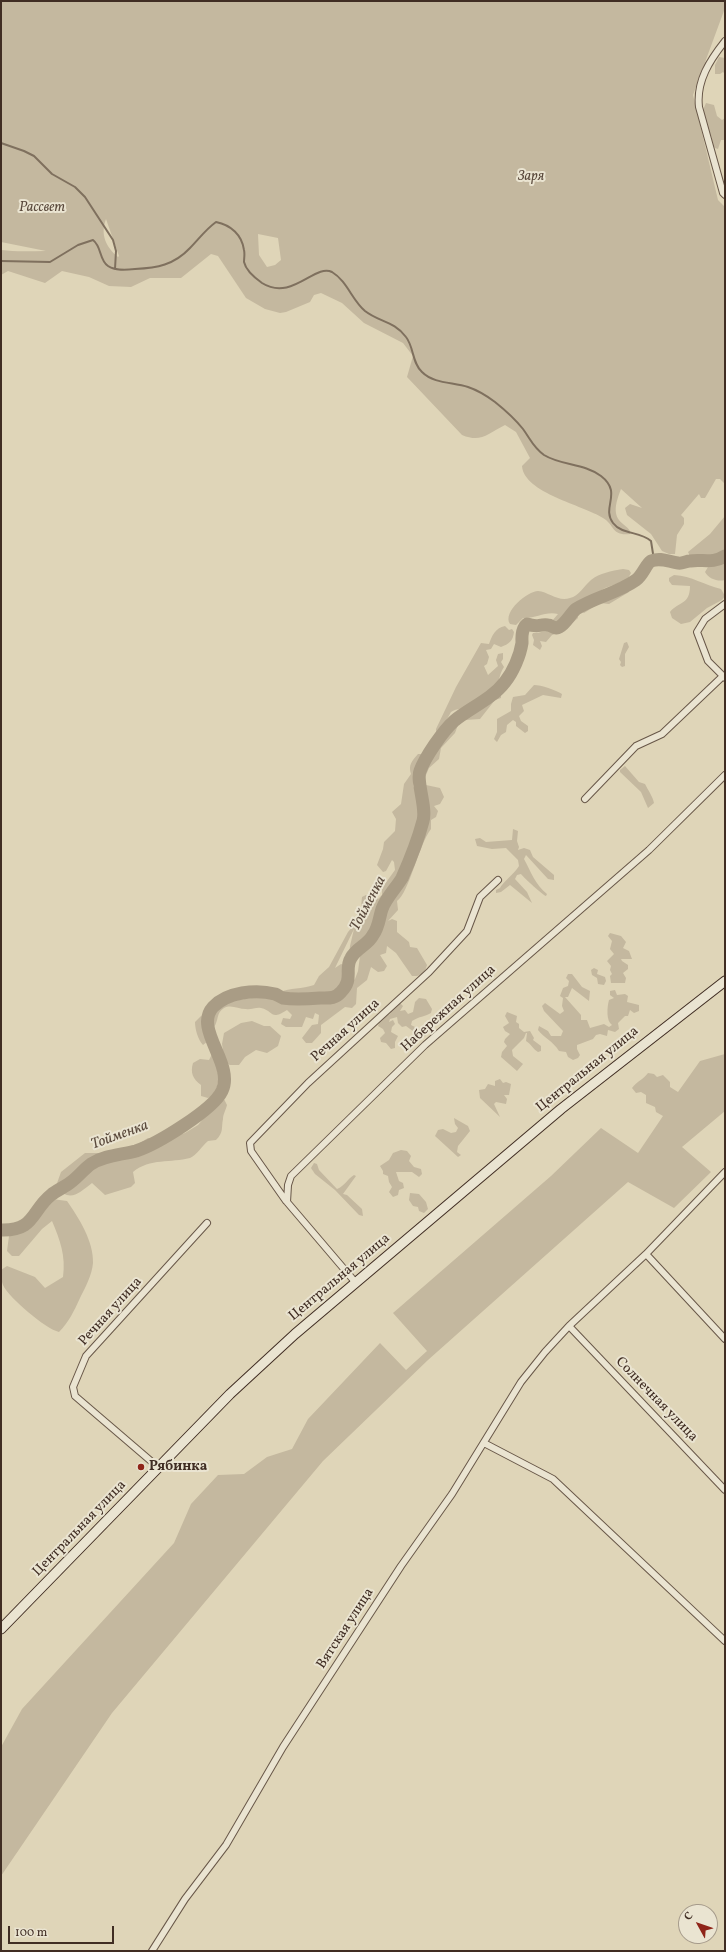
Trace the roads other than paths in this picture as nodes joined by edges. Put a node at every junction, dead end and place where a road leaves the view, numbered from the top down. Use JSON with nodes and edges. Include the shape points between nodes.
{"nodes":[{"id":1,"x":725,"y":41,"type":"edge"},
{"id":2,"x":725,"y":194,"type":"edge"},
{"id":3,"x":725,"y":604,"type":"edge"},
{"id":4,"x":724,"y":677,"type":"edge"},
{"id":5,"x":725,"y":775,"type":"edge"},
{"id":6,"x":585,"y":799,"type":"dead end"},
{"id":7,"x":498,"y":880,"type":"dead end"},
{"id":8,"x":725,"y":981,"type":"edge"},
{"id":9,"x":725,"y":1172,"type":"edge"},
{"id":10,"x":287,"y":1202,"type":"junction"},
{"id":11,"x":207,"y":1223,"type":"dead end"},
{"id":12,"x":646,"y":1254,"type":"junction"},
{"id":13,"x":356,"y":1283,"type":"junction"},
{"id":14,"x":569,"y":1326,"type":"junction"},
{"id":15,"x":725,"y":1339,"type":"edge"},
{"id":16,"x":484,"y":1443,"type":"junction"},
{"id":17,"x":159,"y":1468,"type":"junction"},
{"id":18,"x":725,"y":1490,"type":"edge"},
{"id":19,"x":1,"y":1629,"type":"edge"},
{"id":20,"x":725,"y":1641,"type":"edge"},
{"id":21,"x":152,"y":1951,"type":"edge"}],
"edges":[{"from":1,"to":2,"type":"street","via":[[712,60],[698,93],[699,106]]},
{"from":3,"to":4,"type":"street","via":[[705,619],[697,632],[708,661]]},
{"from":4,"to":6,"type":"street","via":[[662,734],[636,746]]},
{"from":5,"to":10,"type":"street","name":"Набережная улица","via":[[649,850],[425,1045],[291,1176]]},
{"from":7,"to":10,"type":"street","name":"Речная улица","via":[[480,897],[467,931],[429,972],[308,1083],[250,1144],[251,1151]]},
{"from":8,"to":13,"type":"street","name":"Центральная улица","via":[[561,1109]]},
{"from":9,"to":12,"type":"street","name":"Вятская улица"},
{"from":10,"to":13,"type":"street"},
{"from":11,"to":17,"type":"street","name":"Речная улица","via":[[86,1356],[73,1387],[75,1396]]},
{"from":12,"to":14,"type":"street","name":"Вятская улица"},
{"from":12,"to":15,"type":"street"},
{"from":13,"to":17,"type":"street","name":"Центральная улица","via":[[257,1368]]},
{"from":14,"to":16,"type":"street","name":"Вятская улица","via":[[521,1382]]},
{"from":14,"to":18,"type":"street","name":"Солнечная улица"},
{"from":16,"to":20,"type":"street","via":[[553,1479]]},
{"from":16,"to":21,"type":"street","name":"Вятская улица","via":[[283,1747],[226,1845],[185,1900]]},
{"from":17,"to":19,"type":"street","name":"Центральная улица"}]}
